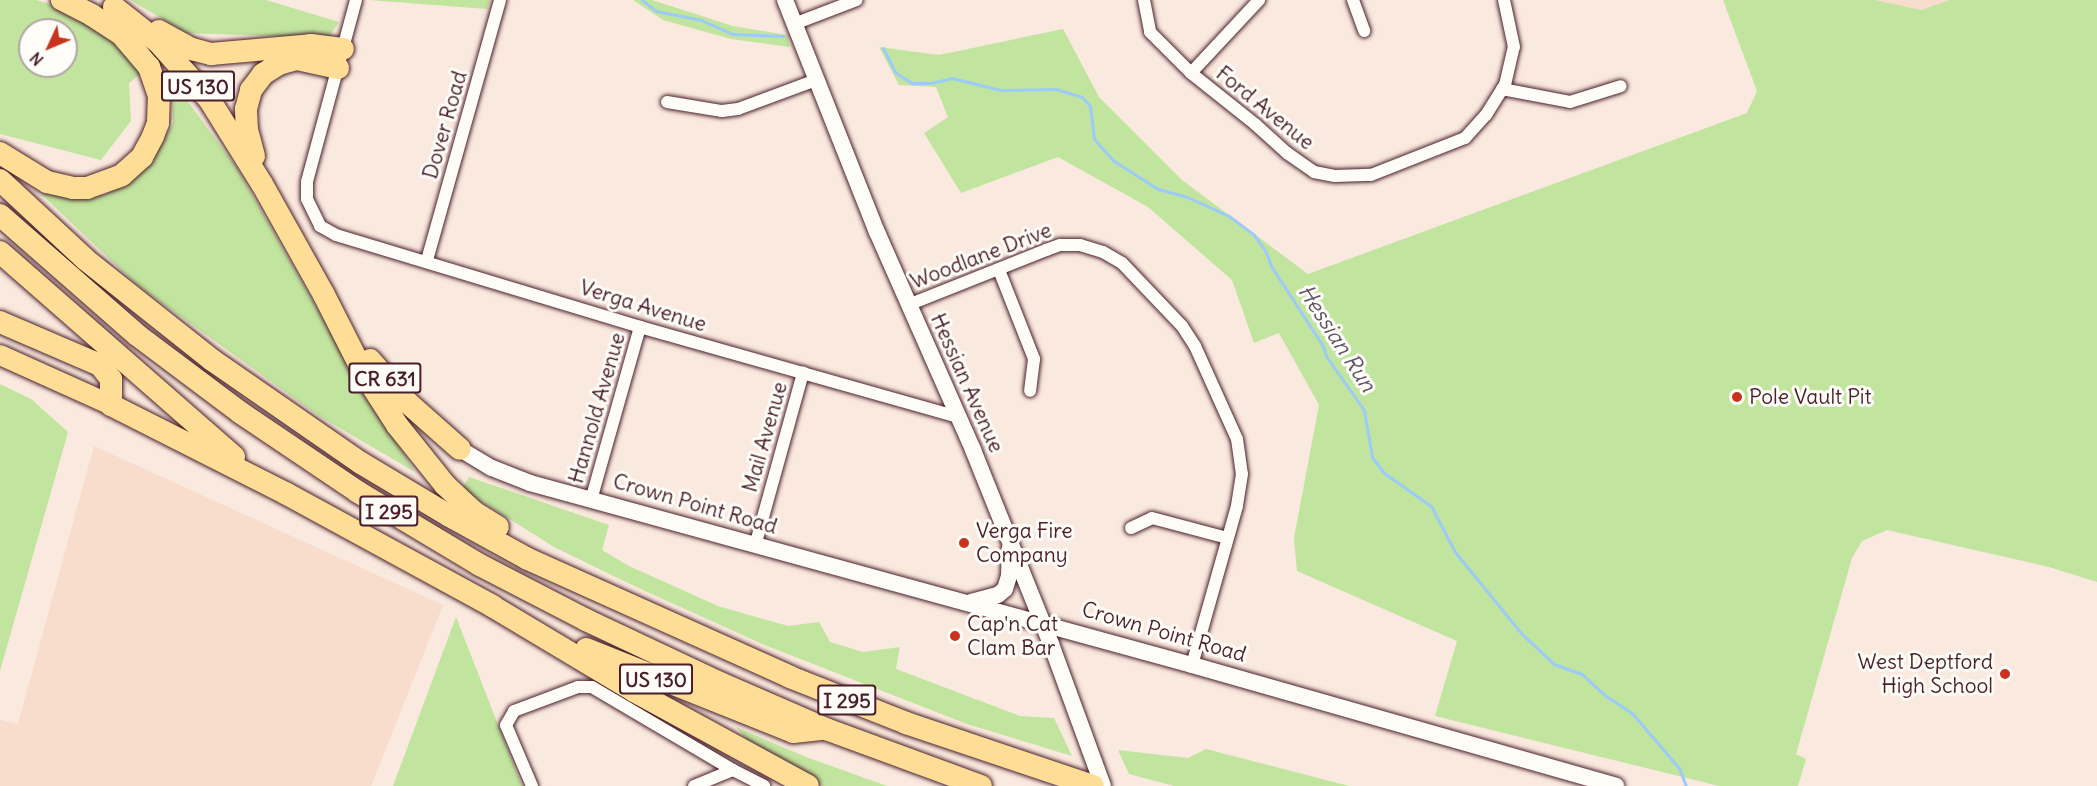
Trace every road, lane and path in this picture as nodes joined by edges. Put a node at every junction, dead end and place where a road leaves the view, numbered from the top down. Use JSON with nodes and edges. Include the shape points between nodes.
{"nodes":[{"id":1,"x":62,"y":0,"type":"edge"},
{"id":2,"x":356,"y":0,"type":"edge"},
{"id":3,"x":500,"y":0,"type":"edge"},
{"id":4,"x":784,"y":0,"type":"edge"},
{"id":5,"x":856,"y":0,"type":"edge"},
{"id":6,"x":1144,"y":0,"type":"edge"},
{"id":7,"x":1259,"y":0,"type":"edge"},
{"id":8,"x":1353,"y":0,"type":"edge"},
{"id":9,"x":1504,"y":0,"type":"edge"},
{"id":10,"x":107,"y":4,"type":"edge"},
{"id":11,"x":794,"y":24,"type":"junction"},
{"id":12,"x":1364,"y":31,"type":"dead end"},
{"id":13,"x":340,"y":59,"type":"junction"},
{"id":14,"x":1191,"y":73,"type":"junction"},
{"id":15,"x":816,"y":80,"type":"junction"},
{"id":16,"x":1621,"y":86,"type":"dead end"},
{"id":17,"x":1502,"y":89,"type":"junction"},
{"id":18,"x":667,"y":102,"type":"dead end"},
{"id":19,"x":0,"y":153,"type":"edge"},
{"id":20,"x":0,"y":180,"type":"edge"},
{"id":21,"x":262,"y":184,"type":"junction"},
{"id":22,"x":0,"y":215,"type":"edge"},
{"id":23,"x":0,"y":252,"type":"edge"},
{"id":24,"x":427,"y":260,"type":"junction"},
{"id":25,"x":999,"y":270,"type":"junction"},
{"id":26,"x":34,"y":283,"type":"junction"},
{"id":27,"x":324,"y":295,"type":"junction"},
{"id":28,"x":908,"y":304,"type":"junction"},
{"id":29,"x":0,"y":321,"type":"edge"},
{"id":30,"x":640,"y":327,"type":"junction"},
{"id":31,"x":76,"y":352,"type":"junction"},
{"id":32,"x":0,"y":355,"type":"edge"},
{"id":33,"x":803,"y":373,"type":"junction"},
{"id":34,"x":1030,"y":391,"type":"dead end"},
{"id":35,"x":111,"y":405,"type":"junction"},
{"id":36,"x":958,"y":417,"type":"junction"},
{"id":37,"x":460,"y":449,"type":"joint"},
{"id":38,"x":287,"y":494,"type":"junction"},
{"id":39,"x":591,"y":500,"type":"junction"},
{"id":40,"x":1131,"y":528,"type":"dead end"},
{"id":41,"x":1227,"y":538,"type":"junction"},
{"id":42,"x":1011,"y":544,"type":"junction"},
{"id":43,"x":755,"y":546,"type":"junction"},
{"id":44,"x":608,"y":596,"type":"junction"},
{"id":45,"x":969,"y":602,"type":"junction"},
{"id":46,"x":492,"y":606,"type":"junction"},
{"id":47,"x":1043,"y":623,"type":"junction"},
{"id":48,"x":1192,"y":664,"type":"junction"},
{"id":49,"x":826,"y":729,"type":"junction"},
{"id":50,"x":733,"y":770,"type":"junction"},
{"id":51,"x":532,"y":786,"type":"edge"},
{"id":52,"x":694,"y":786,"type":"edge"},
{"id":53,"x":764,"y":786,"type":"edge"},
{"id":54,"x":808,"y":786,"type":"edge"},
{"id":55,"x":981,"y":786,"type":"edge"},
{"id":56,"x":1094,"y":786,"type":"edge"},
{"id":57,"x":1103,"y":786,"type":"edge"},
{"id":58,"x":1616,"y":786,"type":"edge"}],
"edges":[{"from":1,"to":19,"type":"highway","via":[[121,34],[149,67],[159,96],[158,123],[153,136],[142,157],[122,175],[87,188],[47,182]]},
{"from":2,"to":13,"type":"street"},
{"from":3,"to":24,"type":"street","name":"Dover Road"},
{"from":4,"to":11,"type":"main road","name":"Hessian Avenue"},
{"from":5,"to":11,"type":"street"},
{"from":6,"to":14,"type":"street","name":"Ford Avenue","via":[[1150,32]]},
{"from":7,"to":14,"type":"street"},
{"from":8,"to":12,"type":"street"},
{"from":9,"to":17,"type":"street","name":"Ford Avenue","via":[[1514,47]]},
{"from":10,"to":13,"type":"highway","via":[[192,49],[211,54],[311,45]]},
{"from":10,"to":21,"type":"highway","number":"US 130","via":[[145,30],[197,84]]},
{"from":11,"to":15,"type":"main road","name":"Hessian Avenue"},
{"from":13,"to":21,"type":"highway","via":[[292,60],[268,70],[254,84],[247,102],[246,123]]},
{"from":13,"to":24,"type":"street","name":"Verga Avenue","via":[[307,182],[307,199],[319,224],[336,235]]},
{"from":14,"to":17,"type":"street","name":"Ford Avenue","via":[[1287,153],[1314,172],[1335,176],[1371,175],[1465,138]]},
{"from":15,"to":18,"type":"street","via":[[738,109],[722,111]]},
{"from":15,"to":28,"type":"main road","name":"Hessian Avenue"},
{"from":16,"to":17,"type":"street","via":[[1570,102]]},
{"from":20,"to":44,"type":"highway","number":"I 295","via":[[141,305],[276,406],[448,515],[528,559]]},
{"from":21,"to":27,"type":"highway","number":"US 130"},
{"from":22,"to":49,"type":"highway","number":"I 295","via":[[84,291],[183,371],[358,492],[480,565],[586,621]]},
{"from":23,"to":26,"type":"highway"},
{"from":24,"to":30,"type":"street","name":"Verga Avenue"},
{"from":25,"to":28,"type":"street","name":"Woodlane Drive"},
{"from":25,"to":34,"type":"street","via":[[1034,359]]},
{"from":25,"to":41,"type":"street","name":"Woodlane Drive","via":[[1060,245],[1097,249],[1122,263],[1176,318],[1195,346],[1237,439],[1242,474]]},
{"from":26,"to":31,"type":"highway","via":[[67,327]]},
{"from":26,"to":38,"type":"highway","via":[[196,426]]},
{"from":27,"to":37,"type":"highway","number":"CR 631","via":[[386,380]]},
{"from":27,"to":44,"type":"highway","number":"US 130","via":[[351,351],[385,406],[445,485],[483,518],[592,578]]},
{"from":28,"to":36,"type":"main road","name":"Hessian Avenue"},
{"from":29,"to":31,"type":"highway"},
{"from":30,"to":33,"type":"street","name":"Verga Avenue"},
{"from":30,"to":39,"type":"street","name":"Hannold Avenue"},
{"from":31,"to":35,"type":"highway","via":[[106,371],[113,386]]},
{"from":32,"to":35,"type":"highway","number":"US 130"},
{"from":33,"to":36,"type":"street","name":"Verga Avenue"},
{"from":33,"to":43,"type":"street","name":"Mail Avenue"},
{"from":35,"to":38,"type":"highway","number":"US 130"},
{"from":36,"to":42,"type":"main road","name":"Hessian Avenue"},
{"from":37,"to":39,"type":"main road","name":"Crown Point Road","number":"CR 631","via":[[505,474]]},
{"from":38,"to":46,"type":"highway","number":"US 130"},
{"from":39,"to":43,"type":"main road","name":"Crown Point Road","number":"CR 631"},
{"from":40,"to":41,"type":"street","via":[[1152,518]]},
{"from":41,"to":48,"type":"street","name":"Woodlane Drive"},
{"from":42,"to":45,"type":"main road","via":[[1005,589]]},
{"from":42,"to":47,"type":"main road","name":"Hessian Avenue"},
{"from":43,"to":45,"type":"main road","name":"Crown Point Road","number":"CR 631"},
{"from":44,"to":56,"type":"highway","number":"I 295","via":[[790,677],[906,723]]},
{"from":45,"to":47,"type":"main road","name":"Crown Point Road","number":"CR 631"},
{"from":46,"to":49,"type":"highway","number":"US 130","via":[[607,658],[794,732]]},
{"from":46,"to":54,"type":"highway","via":[[634,691]]},
{"from":47,"to":48,"type":"main road","name":"Crown Point Road","number":"CR 631"},
{"from":47,"to":57,"type":"main road","name":"Hessian Avenue"},
{"from":48,"to":58,"type":"main road","name":"Crown Point Road","number":"CR 631"},
{"from":49,"to":55,"type":"highway","number":"I 295"},
{"from":50,"to":51,"type":"street","via":[[592,687],[578,687],[514,711],[506,725]]},
{"from":50,"to":52,"type":"street"},
{"from":50,"to":53,"type":"street"}]}
